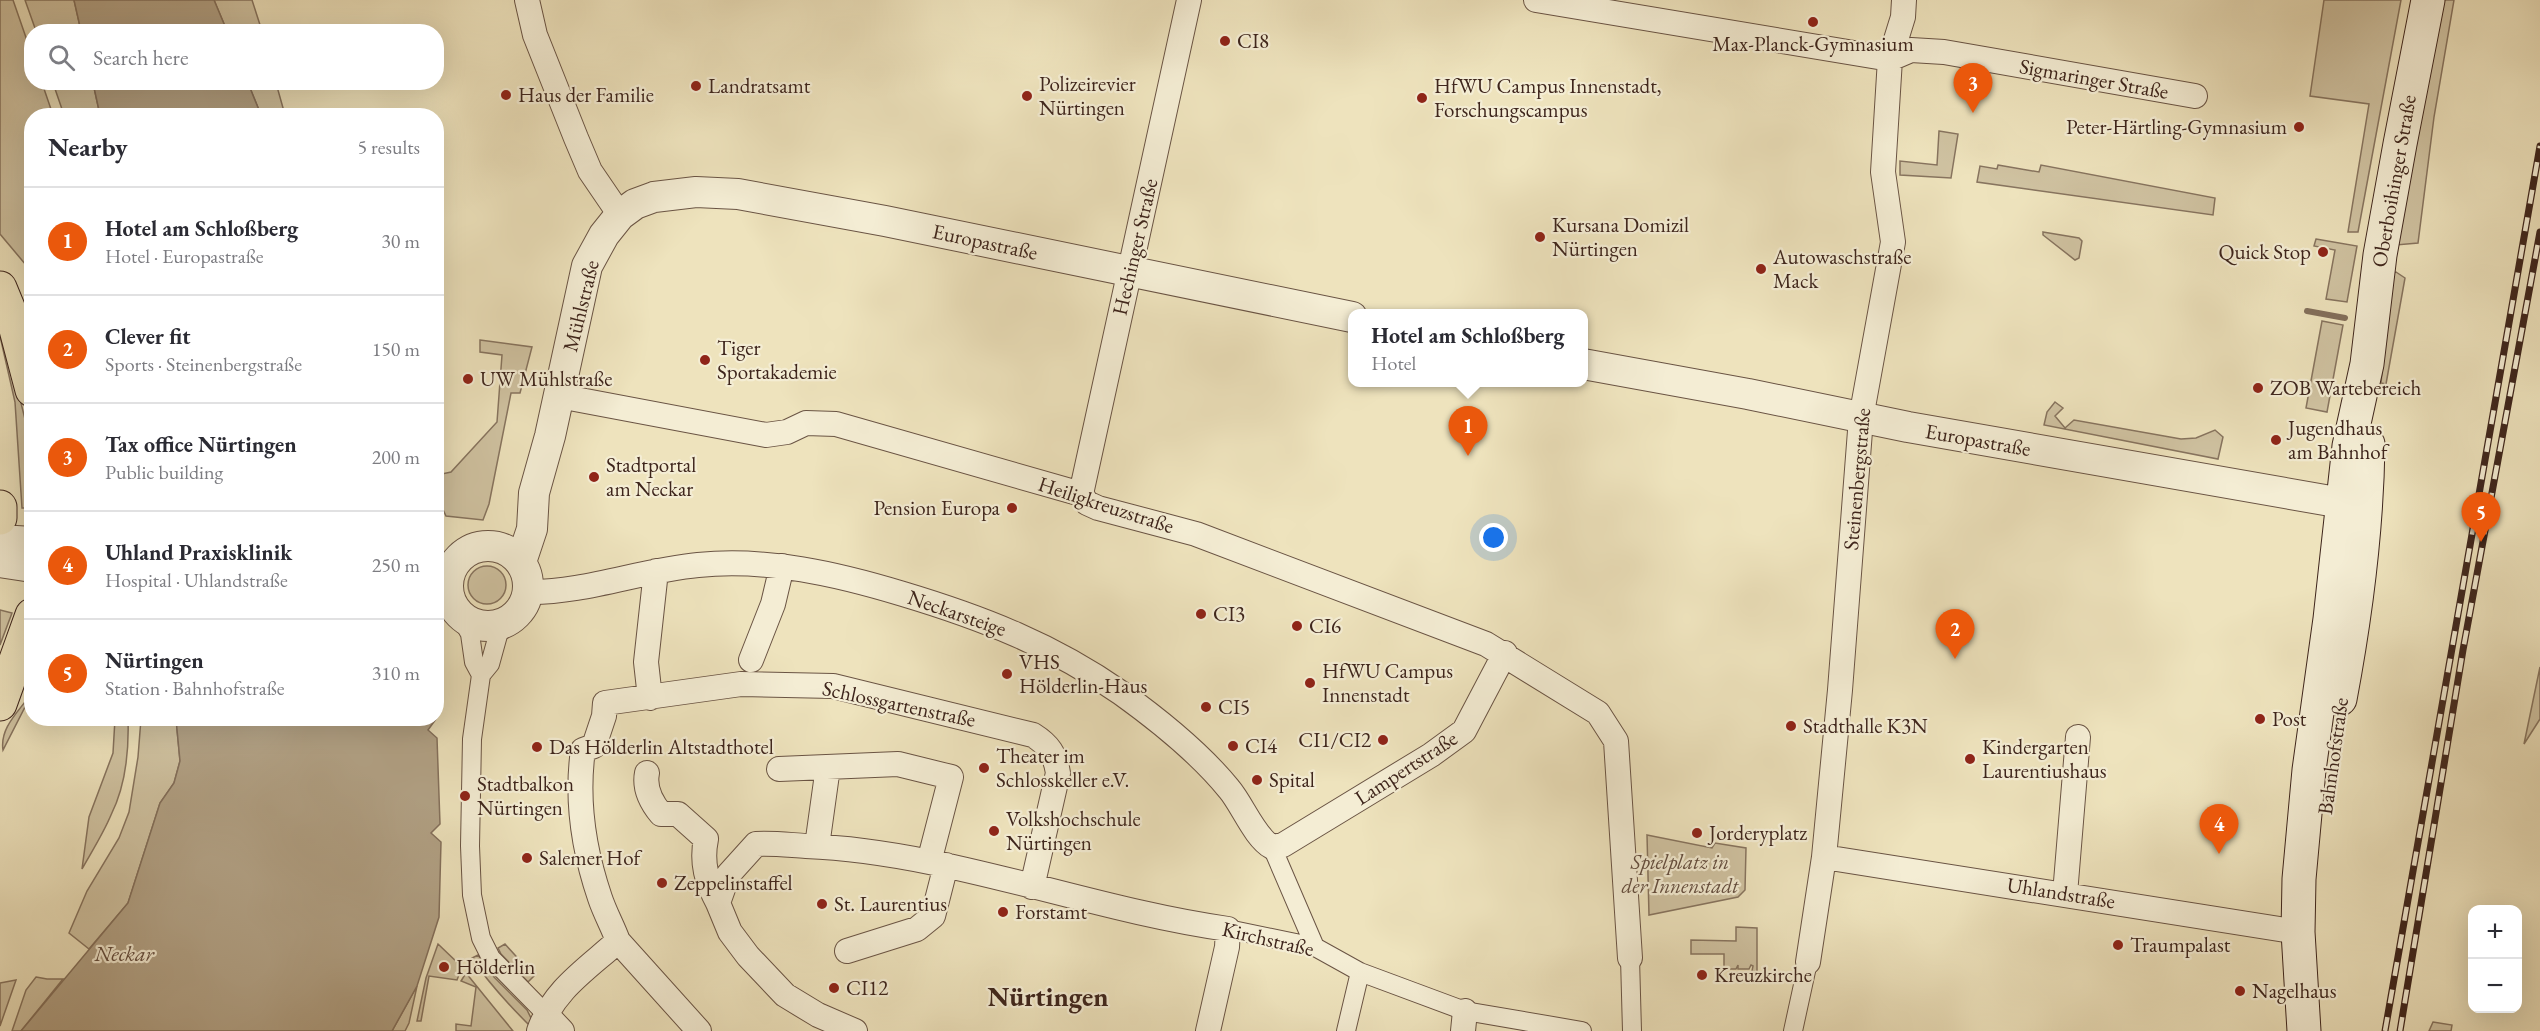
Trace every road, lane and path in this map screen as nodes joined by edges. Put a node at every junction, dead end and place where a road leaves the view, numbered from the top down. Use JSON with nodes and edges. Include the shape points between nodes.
{"nodes":[{"id":1,"x":527,"y":0,"type":"edge"},
{"id":2,"x":1189,"y":0,"type":"edge"},
{"id":3,"x":1536,"y":0,"type":"edge"},
{"id":4,"x":1904,"y":0,"type":"edge"},
{"id":5,"x":2428,"y":0,"type":"edge"},
{"id":6,"x":1606,"y":6,"type":"edge"},
{"id":7,"x":1890,"y":59,"type":"junction"},
{"id":8,"x":2195,"y":96,"type":"dead end"},
{"id":9,"x":620,"y":215,"type":"junction"},
{"id":10,"x":1129,"y":272,"type":"junction"},
{"id":11,"x":0,"y":288,"type":"edge"},
{"id":12,"x":1348,"y":316,"type":"edge"},
{"id":13,"x":24,"y":359,"type":"edge"},
{"id":14,"x":2367,"y":364,"type":"junction"},
{"id":15,"x":1588,"y":365,"type":"edge"},
{"id":16,"x":559,"y":396,"type":"junction"},
{"id":17,"x":1861,"y":418,"type":"junction"},
{"id":18,"x":2367,"y":482,"type":"junction"},
{"id":19,"x":534,"y":493,"type":"junction"},
{"id":20,"x":1081,"y":494,"type":"junction"},
{"id":21,"x":2342,"y":503,"type":"junction"},
{"id":22,"x":0,"y":507,"type":"edge"},
{"id":23,"x":0,"y":518,"type":"edge"},
{"id":24,"x":0,"y":540,"type":"edge"},
{"id":25,"x":24,"y":542,"type":"edge"},
{"id":26,"x":493,"y":545,"type":"junction"},
{"id":27,"x":2363,"y":549,"type":"junction"},
{"id":28,"x":0,"y":562,"type":"edge"},
{"id":29,"x":521,"y":562,"type":"junction"},
{"id":30,"x":24,"y":566,"type":"edge"},
{"id":31,"x":782,"y":566,"type":"junction"},
{"id":32,"x":444,"y":570,"type":"edge"},
{"id":33,"x":656,"y":571,"type":"junction"},
{"id":34,"x":444,"y":574,"type":"edge"},
{"id":35,"x":528,"y":592,"type":"junction"},
{"id":36,"x":449,"y":611,"type":"edge"},
{"id":37,"x":507,"y":622,"type":"junction"},
{"id":38,"x":24,"y":640,"type":"edge"},
{"id":39,"x":1504,"y":653,"type":"junction"},
{"id":40,"x":746,"y":671,"type":"junction"},
{"id":41,"x":481,"y":675,"type":"junction"},
{"id":42,"x":10,"y":683,"type":"edge"},
{"id":43,"x":650,"y":698,"type":"junction"},
{"id":44,"x":2078,"y":737,"type":"dead end"},
{"id":45,"x":828,"y":767,"type":"junction"},
{"id":46,"x":779,"y":769,"type":"dead end"},
{"id":47,"x":646,"y":773,"type":"dead end"},
{"id":48,"x":816,"y":846,"type":"junction"},
{"id":49,"x":1272,"y":846,"type":"junction"},
{"id":50,"x":1824,"y":857,"type":"junction"},
{"id":51,"x":938,"y":863,"type":"junction"},
{"id":52,"x":1032,"y":887,"type":"junction"},
{"id":53,"x":2065,"y":894,"type":"junction"},
{"id":54,"x":718,"y":903,"type":"junction"},
{"id":55,"x":1228,"y":929,"type":"junction"},
{"id":56,"x":2298,"y":932,"type":"junction"},
{"id":57,"x":618,"y":941,"type":"junction"},
{"id":58,"x":1315,"y":947,"type":"junction"},
{"id":59,"x":847,"y":951,"type":"dead end"},
{"id":60,"x":1630,"y":958,"type":"joint"},
{"id":61,"x":1808,"y":962,"type":"joint"},
{"id":62,"x":1360,"y":972,"type":"junction"},
{"id":63,"x":2320,"y":984,"type":"junction"},
{"id":64,"x":1464,"y":1021,"type":"edge"},
{"id":65,"x":542,"y":1022,"type":"edge"},
{"id":66,"x":1574,"y":1030,"type":"edge"},
{"id":67,"x":562,"y":1031,"type":"edge"},
{"id":68,"x":699,"y":1031,"type":"edge"},
{"id":69,"x":855,"y":1031,"type":"edge"},
{"id":70,"x":1208,"y":1031,"type":"edge"},
{"id":71,"x":1346,"y":1031,"type":"edge"},
{"id":72,"x":1632,"y":1031,"type":"edge"},
{"id":73,"x":1793,"y":1031,"type":"edge"},
{"id":74,"x":2304,"y":1031,"type":"edge"},
{"id":75,"x":2324,"y":1031,"type":"edge"}],
"edges":[{"from":1,"to":9,"type":"street","via":[[535,35],[590,171]]},
{"from":2,"to":10,"type":"street","name":"Hechinger Straße"},
{"from":3,"to":6,"type":"street","name":"Sigmaringer Straße"},
{"from":4,"to":7,"type":"street","name":"Steinenbergstraße"},
{"from":5,"to":14,"type":"main road","name":"Oberboihinger Straße","via":[[2383,242]]},
{"from":6,"to":7,"type":"street","name":"Sigmaringer Straße"},
{"from":7,"to":8,"type":"street","name":"Sigmaringer Straße","via":[[1911,50],[1944,52]]},
{"from":7,"to":17,"type":"street","name":"Steinenbergstraße","via":[[1883,172],[1893,242]]},
{"from":9,"to":10,"type":"street","name":"Europastraße","via":[[654,197],[696,192],[738,194],[885,220]]},
{"from":9,"to":16,"type":"street","name":"Mühlstraße","via":[[587,266]]},
{"from":10,"to":12,"type":"street","name":"Europastraße"},
{"from":10,"to":20,"type":"street","name":"Hechinger Straße"},
{"from":11,"to":13,"type":"main road"},
{"from":14,"to":18,"type":"main road","name":"Oberboihinger Straße"},
{"from":14,"to":21,"type":"main road","name":"Oberboihinger Straße","via":[[2349,446]]},
{"from":15,"to":17,"type":"street","name":"Europastraße"},
{"from":16,"to":19,"type":"street","name":"Mühlstraße"},
{"from":16,"to":20,"type":"street","name":"Heiligkreuzstraße","via":[[766,435],[787,432],[806,423],[836,424]]},
{"from":17,"to":21,"type":"street","name":"Europastraße"},
{"from":17,"to":50,"type":"street","name":"Steinenbergstraße"},
{"from":18,"to":21,"type":"street"},
{"from":18,"to":27,"type":"main road","name":"Bahnhofstraße"},
{"from":19,"to":26,"type":"street","name":"Mühlstraße","via":[[515,522]]},
{"from":19,"to":29,"type":"street","name":"Mühlstraße","via":[[532,529]]},
{"from":20,"to":39,"type":"street","name":"Heiligkreuzstraße","via":[[1098,507],[1196,534]]},
{"from":21,"to":27,"type":"main road","via":[[2353,518]]},
{"from":21,"to":56,"type":"main road","name":"Bahnhofstraße","via":[[2304,811]]},
{"from":22,"to":23,"type":"main road"},
{"from":24,"to":25,"type":"street"},
{"from":26,"to":29,"type":"street","via":[[509,551]]},
{"from":26,"to":32,"type":"street","via":[[467,551]]},
{"from":27,"to":63,"type":"main road","name":"Bahnhofstraße","via":[[2331,748],[2319,854],[2316,921]]},
{"from":28,"to":30,"type":"street"},
{"from":29,"to":35,"type":"street"},
{"from":31,"to":33,"type":"street","name":"Neckarsteige","via":[[744,563]]},
{"from":31,"to":40,"type":"street","via":[[773,603]]},
{"from":31,"to":49,"type":"street","name":"Neckarsteige","via":[[855,580],[959,611],[1056,652],[1119,692],[1202,759],[1230,790],[1262,839]]},
{"from":33,"to":35,"type":"street","name":"Neckarsteige"},
{"from":33,"to":43,"type":"street","via":[[646,662]]},
{"from":34,"to":36,"type":"street"},
{"from":35,"to":37,"type":"street","via":[[517,614]]},
{"from":36,"to":37,"type":"street","via":[[473,624],[490,627]]},
{"from":36,"to":41,"type":"street","via":[[470,634],[474,662]]},
{"from":37,"to":41,"type":"street","via":[[498,635],[490,664]]},
{"from":38,"to":42,"type":"main road"},
{"from":39,"to":49,"type":"street","name":"Lampertstraße","via":[[1464,731],[1283,845]]},
{"from":39,"to":60,"type":"street","name":"Heiligkreuzstraße","via":[[1599,713],[1616,741]]},
{"from":40,"to":43,"type":"street","name":"Schlossgartenstraße"},
{"from":40,"to":52,"type":"street","name":"Schlossgartenstraße","via":[[833,686],[1023,732],[1046,743],[1055,757],[1058,773]]},
{"from":41,"to":65,"type":"street","via":[[471,750],[474,916],[491,958]]},
{"from":43,"to":57,"type":"street","name":"Schlossgartenstraße","via":[[605,703],[594,746],[583,750],[582,812],[587,853]]},
{"from":44,"to":53,"type":"street"},
{"from":45,"to":46,"type":"street"},
{"from":45,"to":48,"type":"street"},
{"from":45,"to":51,"type":"street","via":[[898,764],[951,777]]},
{"from":47,"to":54,"type":"street","via":[[653,804],[661,814],[678,814],[706,839],[703,854],[707,881]]},
{"from":48,"to":51,"type":"street","name":"Kirchstraße","via":[[881,852]]},
{"from":48,"to":54,"type":"street","name":"Kirchstraße","via":[[756,844],[728,875]]},
{"from":49,"to":58,"type":"street","name":"Neckarsteige"},
{"from":50,"to":53,"type":"street","name":"Uhlandstraße"},
{"from":50,"to":61,"type":"street","name":"Steinenbergstraße"},
{"from":51,"to":52,"type":"street","name":"Kirchstraße"},
{"from":51,"to":59,"type":"street","via":[[933,916],[917,929]]},
{"from":52,"to":55,"type":"street","name":"Kirchstraße"},
{"from":53,"to":56,"type":"street","name":"Uhlandstraße"},
{"from":54,"to":69,"type":"street","via":[[730,932],[785,995]]},
{"from":55,"to":58,"type":"street","name":"Kirchstraße"},
{"from":55,"to":70,"type":"street"},
{"from":56,"to":63,"type":"main road","via":[[2308,940],[2314,954]]},
{"from":56,"to":74,"type":"main road","name":"Bahnhofstraße"},
{"from":57,"to":65,"type":"street","via":[[557,995]]},
{"from":57,"to":68,"type":"street"},
{"from":58,"to":62,"type":"street","name":"Kirchstraße"},
{"from":60,"to":72,"type":"street"},
{"from":61,"to":73,"type":"street"},
{"from":62,"to":64,"type":"street","name":"Kirchstraße"},
{"from":62,"to":71,"type":"street"},
{"from":63,"to":75,"type":"main road","name":"Bahnhofstraße"},
{"from":64,"to":66,"type":"street","name":"Kirchstraße"},
{"from":65,"to":67,"type":"street"}]}
